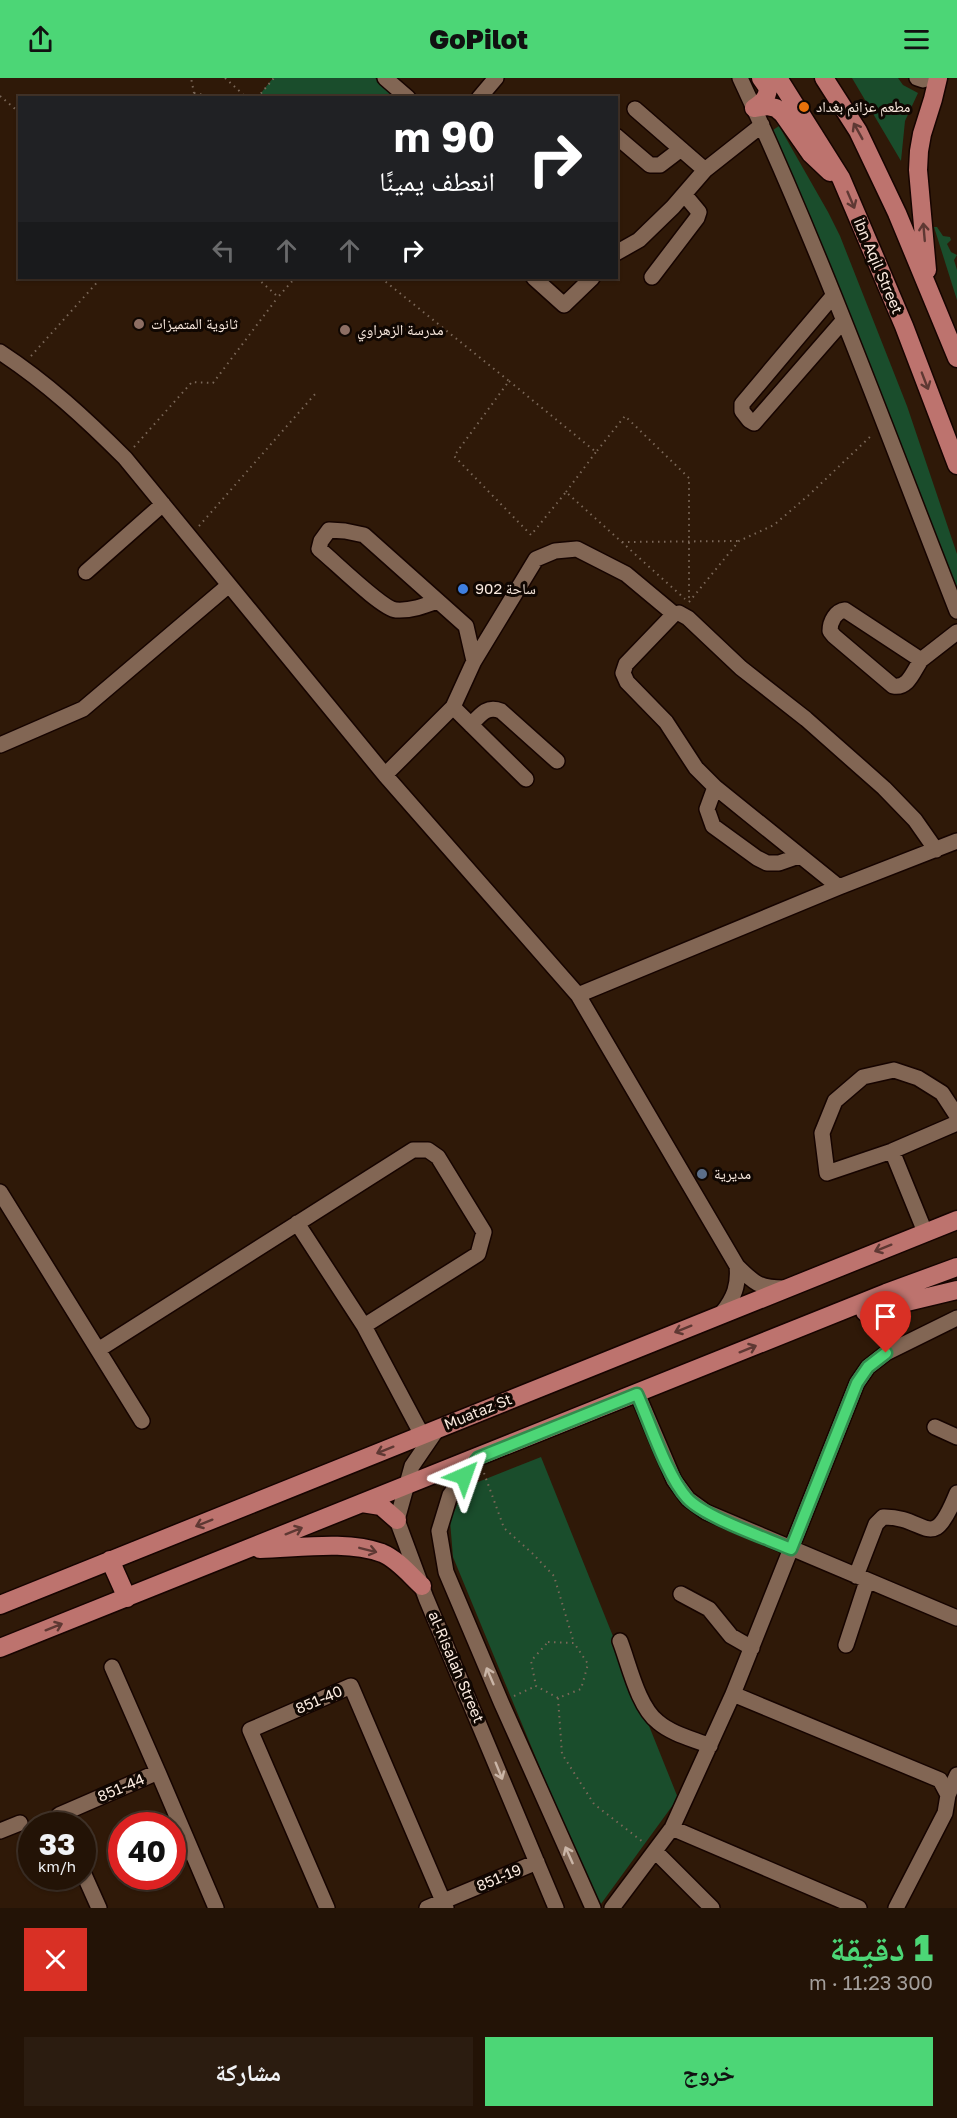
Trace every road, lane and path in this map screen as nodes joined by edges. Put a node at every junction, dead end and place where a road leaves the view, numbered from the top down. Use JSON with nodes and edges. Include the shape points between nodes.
{"nodes":[{"id":1,"x":191,"y":78,"type":"edge"},
{"id":2,"x":225,"y":78,"type":"edge"},
{"id":3,"x":273,"y":78,"type":"edge"},
{"id":4,"x":385,"y":78,"type":"edge"},
{"id":5,"x":496,"y":78,"type":"edge"},
{"id":6,"x":740,"y":78,"type":"edge"},
{"id":7,"x":761,"y":78,"type":"edge"},
{"id":8,"x":778,"y":78,"type":"edge"},
{"id":9,"x":824,"y":78,"type":"edge"},
{"id":10,"x":917,"y":78,"type":"edge"},
{"id":11,"x":929,"y":78,"type":"edge"},
{"id":12,"x":938,"y":78,"type":"edge"},
{"id":13,"x":194,"y":93,"type":"junction"},
{"id":14,"x":0,"y":96,"type":"edge"},
{"id":15,"x":192,"y":96,"type":"edge"},
{"id":16,"x":209,"y":96,"type":"edge"},
{"id":17,"x":245,"y":96,"type":"edge"},
{"id":18,"x":259,"y":96,"type":"edge"},
{"id":19,"x":406,"y":96,"type":"edge"},
{"id":20,"x":481,"y":96,"type":"edge"},
{"id":21,"x":635,"y":109,"type":"dead end"},
{"id":22,"x":18,"y":111,"type":"edge"},
{"id":23,"x":758,"y":117,"type":"junction"},
{"id":24,"x":618,"y":138,"type":"edge"},
{"id":25,"x":681,"y":149,"type":"junction"},
{"id":26,"x":705,"y":170,"type":"junction"},
{"id":27,"x":841,"y":178,"type":"junction"},
{"id":28,"x":684,"y":194,"type":"junction"},
{"id":29,"x":618,"y":252,"type":"edge"},
{"id":30,"x":652,"y":277,"type":"dead end"},
{"id":31,"x":100,"y":279,"type":"edge"},
{"id":32,"x":257,"y":279,"type":"edge"},
{"id":33,"x":294,"y":279,"type":"edge"},
{"id":34,"x":382,"y":279,"type":"edge"},
{"id":35,"x":535,"y":279,"type":"edge"},
{"id":36,"x":591,"y":279,"type":"edge"},
{"id":37,"x":928,"y":290,"type":"junction"},
{"id":38,"x":833,"y":296,"type":"junction"},
{"id":39,"x":278,"y":297,"type":"junction"},
{"id":40,"x":843,"y":321,"type":"junction"},
{"id":41,"x":798,"y":337,"type":"junction"},
{"id":42,"x":0,"y":352,"type":"edge"},
{"id":43,"x":815,"y":353,"type":"junction"},
{"id":44,"x":957,"y":358,"type":"edge"},
{"id":45,"x":22,"y":366,"type":"junction"},
{"id":46,"x":509,"y":381,"type":"junction"},
{"id":47,"x":316,"y":393,"type":"dead end"},
{"id":48,"x":884,"y":425,"type":"junction"},
{"id":49,"x":596,"y":452,"type":"junction"},
{"id":50,"x":125,"y":458,"type":"junction"},
{"id":51,"x":957,"y":465,"type":"edge"},
{"id":52,"x":566,"y":492,"type":"junction"},
{"id":53,"x":163,"y":504,"type":"junction"},
{"id":54,"x":189,"y":536,"type":"junction"},
{"id":55,"x":689,"y":541,"type":"junction"},
{"id":56,"x":739,"y":541,"type":"junction"},
{"id":57,"x":621,"y":542,"type":"junction"},
{"id":58,"x":86,"y":572,"type":"dead end"},
{"id":59,"x":229,"y":585,"type":"junction"},
{"id":60,"x":437,"y":601,"type":"junction"},
{"id":61,"x":689,"y":603,"type":"junction"},
{"id":62,"x":957,"y":611,"type":"edge"},
{"id":63,"x":674,"y":614,"type":"junction"},
{"id":64,"x":957,"y":632,"type":"edge"},
{"id":65,"x":921,"y":660,"type":"junction"},
{"id":66,"x":474,"y":661,"type":"junction"},
{"id":67,"x":453,"y":707,"type":"junction"},
{"id":68,"x":471,"y":725,"type":"junction"},
{"id":69,"x":0,"y":746,"type":"edge"},
{"id":70,"x":557,"y":761,"type":"dead end"},
{"id":71,"x":384,"y":775,"type":"junction"},
{"id":72,"x":526,"y":779,"type":"dead end"},
{"id":73,"x":715,"y":787,"type":"junction"},
{"id":74,"x":957,"y":841,"type":"edge"},
{"id":75,"x":936,"y":849,"type":"junction"},
{"id":76,"x":799,"y":856,"type":"junction"},
{"id":77,"x":839,"y":887,"type":"junction"},
{"id":78,"x":578,"y":995,"type":"junction"},
{"id":79,"x":957,"y":1116,"type":"edge"},
{"id":80,"x":957,"y":1123,"type":"edge"},
{"id":81,"x":892,"y":1151,"type":"junction"},
{"id":82,"x":0,"y":1192,"type":"edge"},
{"id":83,"x":957,"y":1220,"type":"edge"},
{"id":84,"x":297,"y":1223,"type":"junction"},
{"id":85,"x":925,"y":1232,"type":"junction"},
{"id":86,"x":737,"y":1266,"type":"junction"},
{"id":87,"x":957,"y":1267,"type":"edge"},
{"id":88,"x":785,"y":1288,"type":"junction"},
{"id":89,"x":957,"y":1290,"type":"edge"},
{"id":90,"x":722,"y":1313,"type":"junction"},
{"id":91,"x":957,"y":1318,"type":"edge"},
{"id":92,"x":364,"y":1326,"type":"junction"},
{"id":93,"x":805,"y":1326,"type":"junction"},
{"id":94,"x":98,"y":1350,"type":"junction"},
{"id":95,"x":637,"y":1394,"type":"junction"},
{"id":96,"x":141,"y":1421,"type":"dead end"},
{"id":97,"x":935,"y":1427,"type":"dead end"},
{"id":98,"x":430,"y":1431,"type":"junction"},
{"id":99,"x":957,"y":1437,"type":"edge"},
{"id":100,"x":478,"y":1458,"type":"junction"},
{"id":101,"x":405,"y":1486,"type":"junction"},
{"id":102,"x":957,"y":1493,"type":"edge"},
{"id":103,"x":362,"y":1503,"type":"junction"},
{"id":104,"x":397,"y":1520,"type":"junction"},
{"id":105,"x":791,"y":1549,"type":"junction"},
{"id":106,"x":247,"y":1550,"type":"junction"},
{"id":107,"x":110,"y":1560,"type":"junction"},
{"id":108,"x":862,"y":1578,"type":"junction"},
{"id":109,"x":422,"y":1586,"type":"junction"},
{"id":110,"x":681,"y":1594,"type":"dead end"},
{"id":111,"x":127,"y":1598,"type":"junction"},
{"id":112,"x":0,"y":1605,"type":"edge"},
{"id":113,"x":957,"y":1618,"type":"edge"},
{"id":114,"x":620,"y":1641,"type":"dead end"},
{"id":115,"x":574,"y":1644,"type":"junction"},
{"id":116,"x":846,"y":1645,"type":"dead end"},
{"id":117,"x":0,"y":1648,"type":"edge"},
{"id":118,"x":752,"y":1648,"type":"junction"},
{"id":119,"x":112,"y":1667,"type":"dead end"},
{"id":120,"x":536,"y":1686,"type":"junction"},
{"id":121,"x":733,"y":1694,"type":"junction"},
{"id":122,"x":558,"y":1698,"type":"junction"},
{"id":123,"x":501,"y":1702,"type":"junction"},
{"id":124,"x":509,"y":1722,"type":"junction"},
{"id":125,"x":483,"y":1732,"type":"junction"},
{"id":126,"x":710,"y":1746,"type":"junction"},
{"id":127,"x":158,"y":1772,"type":"junction"},
{"id":128,"x":957,"y":1774,"type":"edge"},
{"id":129,"x":948,"y":1795,"type":"junction"},
{"id":130,"x":66,"y":1812,"type":"edge"},
{"id":131,"x":18,"y":1824,"type":"edge"},
{"id":132,"x":672,"y":1828,"type":"junction"},
{"id":133,"x":0,"y":1831,"type":"edge"},
{"id":134,"x":656,"y":1852,"type":"junction"},
{"id":135,"x":537,"y":1862,"type":"junction"},
{"id":136,"x":91,"y":1890,"type":"edge"},
{"id":137,"x":445,"y":1905,"type":"edge"},
{"id":138,"x":99,"y":1908,"type":"edge"},
{"id":139,"x":216,"y":1908,"type":"edge"},
{"id":140,"x":327,"y":1908,"type":"edge"},
{"id":141,"x":427,"y":1908,"type":"edge"},
{"id":142,"x":556,"y":1908,"type":"edge"},
{"id":143,"x":593,"y":1908,"type":"edge"},
{"id":144,"x":612,"y":1908,"type":"edge"},
{"id":145,"x":712,"y":1908,"type":"edge"},
{"id":146,"x":859,"y":1908,"type":"edge"},
{"id":147,"x":896,"y":1908,"type":"edge"}],
"edges":[{"from":1,"to":13,"type":"path"},
{"from":2,"to":17,"type":"path"},
{"from":3,"to":18,"type":"path"},
{"from":4,"to":19,"type":"street"},
{"from":5,"to":20,"type":"street"},
{"from":6,"to":23,"type":"street"},
{"from":7,"to":23,"type":"main road","via":[[768,88]]},
{"from":8,"to":27,"type":"main road","name":"ibn Aqil Street"},
{"from":37,"to":9,"type":"main road","one_way":true,"via":[[858,131]]},
{"from":10,"to":11,"type":"street"},
{"from":37,"to":12,"type":"main road","one_way":true,"via":[[918,170],[922,134]]},
{"from":13,"to":15,"type":"path"},
{"from":13,"to":16,"type":"path"},
{"from":14,"to":22,"type":"path"},
{"from":21,"to":25,"type":"street"},
{"from":23,"to":26,"type":"street"},
{"from":23,"to":27,"type":"main road","via":[[767,106],[776,108],[811,154]]},
{"from":23,"to":38,"type":"street"},
{"from":24,"to":25,"type":"street","via":[[650,165],[660,165]]},
{"from":25,"to":26,"type":"street"},
{"from":26,"to":28,"type":"street"},
{"from":27,"to":51,"type":"main road","name":"ibn Aqil Street","one_way":true},
{"from":28,"to":29,"type":"street","via":[[639,240]]},
{"from":28,"to":30,"type":"street","via":[[699,212],[697,218]]},
{"from":31,"to":45,"type":"path"},
{"from":32,"to":39,"type":"path"},
{"from":33,"to":39,"type":"path"},
{"from":34,"to":46,"type":"path"},
{"from":35,"to":36,"type":"street","via":[[564,305]]},
{"from":37,"to":44,"type":"main road"},
{"from":38,"to":40,"type":"street"},
{"from":38,"to":41,"type":"street"},
{"from":39,"to":50,"type":"path","via":[[213,383],[192,382]]},
{"from":40,"to":43,"type":"street"},
{"from":40,"to":48,"type":"street"},
{"from":41,"to":43,"type":"street"},
{"from":41,"to":43,"type":"street","via":[[742,404],[749,420],[754,423]]},
{"from":42,"to":45,"type":"street"},
{"from":45,"to":50,"type":"street","via":[[83,415]]},
{"from":46,"to":49,"type":"path"},
{"from":46,"to":52,"type":"path","via":[[454,456],[531,535]]},
{"from":47,"to":54,"type":"path"},
{"from":48,"to":56,"type":"path","via":[[774,525]]},
{"from":48,"to":62,"type":"street"},
{"from":49,"to":52,"type":"path"},
{"from":49,"to":55,"type":"path","via":[[625,416],[689,478]]},
{"from":50,"to":53,"type":"street"},
{"from":52,"to":57,"type":"path"},
{"from":53,"to":54,"type":"street"},
{"from":53,"to":58,"type":"street"},
{"from":54,"to":59,"type":"street"},
{"from":55,"to":56,"type":"path"},
{"from":55,"to":57,"type":"path"},
{"from":55,"to":61,"type":"path"},
{"from":56,"to":61,"type":"path"},
{"from":57,"to":61,"type":"path"},
{"from":59,"to":69,"type":"street","via":[[83,709]]},
{"from":59,"to":71,"type":"street"},
{"from":60,"to":60,"type":"street","via":[[419,608],[394,610],[319,549],[321,541],[329,530],[364,535]]},
{"from":60,"to":66,"type":"street","via":[[466,626]]},
{"from":63,"to":66,"type":"street","via":[[626,574],[577,549],[555,551],[536,560]]},
{"from":63,"to":73,"type":"street","via":[[626,664],[623,673]]},
{"from":63,"to":75,"type":"street","via":[[688,618],[741,668],[806,718],[884,788]]},
{"from":64,"to":65,"type":"street"},
{"from":65,"to":65,"type":"street","via":[[905,685],[892,686],[834,636],[830,622],[840,610],[846,610]]},
{"from":66,"to":67,"type":"street"},
{"from":67,"to":68,"type":"street"},
{"from":67,"to":71,"type":"street"},
{"from":68,"to":70,"type":"street","via":[[486,709],[494,708]]},
{"from":68,"to":72,"type":"street"},
{"from":71,"to":78,"type":"street"},
{"from":73,"to":76,"type":"street"},
{"from":73,"to":76,"type":"street","via":[[708,809],[713,826],[767,863]]},
{"from":74,"to":75,"type":"street"},
{"from":75,"to":77,"type":"street"},
{"from":76,"to":77,"type":"street"},
{"from":77,"to":78,"type":"street"},
{"from":78,"to":86,"type":"street"},
{"from":79,"to":81,"type":"street","via":[[942,1093],[918,1078],[894,1070],[863,1077],[835,1101],[822,1133],[827,1173]]},
{"from":80,"to":81,"type":"street"},
{"from":81,"to":85,"type":"street"},
{"from":82,"to":94,"type":"street"},
{"from":83,"to":85,"type":"main road","name":"Muataz St"},
{"from":84,"to":92,"type":"street"},
{"from":84,"to":92,"type":"street","via":[[413,1150],[428,1150],[438,1157],[484,1232],[478,1254]]},
{"from":84,"to":94,"type":"street"},
{"from":85,"to":88,"type":"main road","name":"Muataz St","one_way":true},
{"from":86,"to":88,"type":"street","via":[[766,1288]]},
{"from":86,"to":90,"type":"street","via":[[739,1278],[734,1298]]},
{"from":87,"to":93,"type":"main road"},
{"from":88,"to":90,"type":"main road","name":"Muataz St"},
{"from":89,"to":93,"type":"main road"},
{"from":90,"to":98,"type":"main road","name":"Muataz St","one_way":true},
{"from":91,"to":105,"type":"street","via":[[886,1353],[868,1367],[857,1383]]},
{"from":92,"to":98,"type":"street"},
{"from":95,"to":93,"type":"main road","one_way":true},
{"from":94,"to":96,"type":"street"},
{"from":95,"to":100,"type":"main road"},
{"from":95,"to":105,"type":"street","via":[[674,1480],[688,1499],[706,1512]]},
{"from":97,"to":99,"type":"street"},
{"from":98,"to":101,"type":"street"},
{"from":98,"to":107,"type":"main road","name":"Muataz St","one_way":true},
{"from":100,"to":101,"type":"main road"},
{"from":100,"to":115,"type":"path","via":[[504,1528],[554,1576]]},
{"from":123,"to":100,"type":"street","name":"al-Risalah Street","one_way":true,"via":[[446,1572],[438,1530],[450,1495]]},
{"from":101,"to":103,"type":"main road"},
{"from":101,"to":104,"type":"street"},
{"from":102,"to":108,"type":"street","via":[[943,1523],[936,1528],[928,1530],[894,1517],[883,1517],[876,1524]]},
{"from":103,"to":104,"type":"main road","via":[[381,1506]]},
{"from":106,"to":103,"type":"main road","one_way":true},
{"from":104,"to":109,"type":"street","name":"al-Risalah Street"},
{"from":105,"to":108,"type":"street"},
{"from":105,"to":118,"type":"street"},
{"from":106,"to":109,"type":"main road","one_way":true,"via":[[356,1547],[383,1554]]},
{"from":106,"to":111,"type":"main road"},
{"from":107,"to":111,"type":"main road"},
{"from":107,"to":112,"type":"main road","name":"Muataz St"},
{"from":108,"to":113,"type":"street"},
{"from":108,"to":116,"type":"street"},
{"from":109,"to":125,"type":"street","name":"al-Risalah Street"},
{"from":110,"to":118,"type":"street","via":[[709,1609],[732,1636]]},
{"from":117,"to":111,"type":"main road","one_way":true},
{"from":114,"to":126,"type":"street","via":[[645,1708],[657,1722]]},
{"from":115,"to":120,"type":"path","via":[[548,1642],[537,1654],[531,1661]]},
{"from":115,"to":122,"type":"path","via":[[588,1664],[581,1689]]},
{"from":118,"to":121,"type":"street"},
{"from":119,"to":127,"type":"street"},
{"from":120,"to":122,"type":"path"},
{"from":120,"to":123,"type":"path"},
{"from":121,"to":126,"type":"street"},
{"from":121,"to":129,"type":"street","via":[[940,1780]]},
{"from":122,"to":134,"type":"path","via":[[562,1754],[587,1794],[594,1804]]},
{"from":123,"to":124,"type":"street","name":"al-Risalah Street"},
{"from":124,"to":125,"type":"street"},
{"from":143,"to":124,"type":"street","name":"al-Risalah Street","one_way":true},
{"from":125,"to":135,"type":"street","name":"al-Risalah Street","one_way":true},
{"from":126,"to":132,"type":"street"},
{"from":127,"to":130,"type":"street","name":"851-44"},
{"from":127,"to":139,"type":"street","name":"851-44"},
{"from":128,"to":129,"type":"street"},
{"from":129,"to":147,"type":"street","via":[[945,1813]]},
{"from":131,"to":133,"type":"street"},
{"from":132,"to":134,"type":"street"},
{"from":132,"to":146,"type":"street"},
{"from":134,"to":144,"type":"street"},
{"from":134,"to":145,"type":"street"},
{"from":135,"to":137,"type":"street","name":"851-19"},
{"from":135,"to":142,"type":"street","name":"al-Risalah Street"},
{"from":136,"to":138,"type":"street"},
{"from":137,"to":140,"type":"street","name":"851-40","via":[[351,1686],[250,1730]]},
{"from":137,"to":141,"type":"street","name":"851-19"}]}
